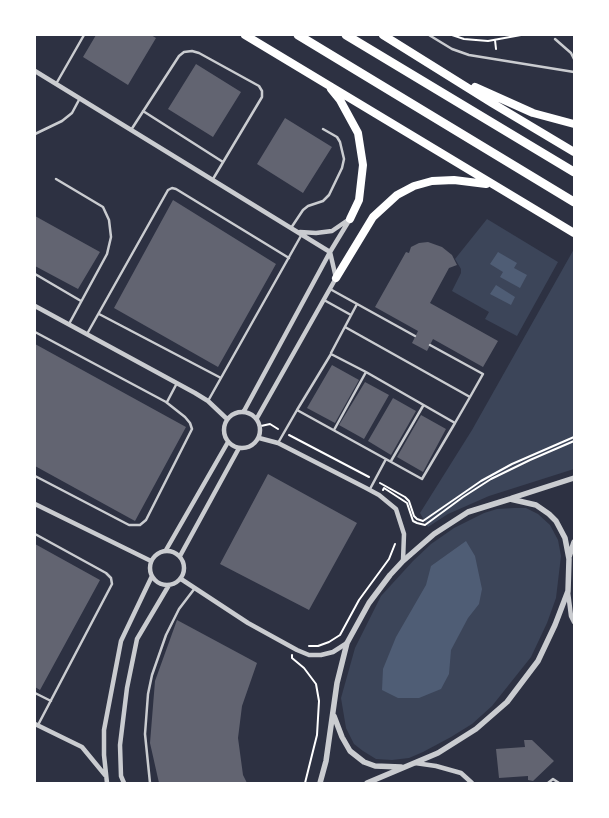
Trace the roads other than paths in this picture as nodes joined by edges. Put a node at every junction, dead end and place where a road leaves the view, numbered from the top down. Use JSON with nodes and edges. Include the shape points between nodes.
{"nodes":[{"id":1,"x":84,"y":35,"type":"edge"},
{"id":2,"x":244,"y":35,"type":"edge"},
{"id":3,"x":298,"y":35,"type":"edge"},
{"id":4,"x":346,"y":35,"type":"edge"},
{"id":5,"x":384,"y":35,"type":"edge"},
{"id":6,"x":429,"y":35,"type":"edge"},
{"id":7,"x":555,"y":39,"type":"dead end"},
{"id":8,"x":574,"y":59,"type":"edge"},
{"id":9,"x":35,"y":71,"type":"edge"},
{"id":10,"x":444,"y":72,"type":"junction"},
{"id":11,"x":574,"y":72,"type":"edge"},
{"id":12,"x":56,"y":84,"type":"junction"},
{"id":13,"x":328,"y":86,"type":"junction"},
{"id":14,"x":80,"y":98,"type":"junction"},
{"id":15,"x":143,"y":111,"type":"junction"},
{"id":16,"x":574,"y":124,"type":"edge"},
{"id":17,"x":323,"y":129,"type":"dead end"},
{"id":18,"x":131,"y":130,"type":"junction"},
{"id":19,"x":35,"y":134,"type":"edge"},
{"id":20,"x":574,"y":152,"type":"edge"},
{"id":21,"x":223,"y":162,"type":"junction"},
{"id":22,"x":574,"y":172,"type":"edge"},
{"id":23,"x":56,"y":179,"type":"dead end"},
{"id":24,"x":212,"y":180,"type":"junction"},
{"id":25,"x":495,"y":186,"type":"junction"},
{"id":26,"x":574,"y":202,"type":"edge"},
{"id":27,"x":350,"y":219,"type":"junction"},
{"id":28,"x":291,"y":228,"type":"junction"},
{"id":29,"x":300,"y":233,"type":"junction"},
{"id":30,"x":574,"y":233,"type":"edge"},
{"id":31,"x":330,"y":252,"type":"junction"},
{"id":32,"x":289,"y":258,"type":"junction"},
{"id":33,"x":35,"y":274,"type":"edge"},
{"id":34,"x":336,"y":278,"type":"junction"},
{"id":35,"x":330,"y":289,"type":"junction"},
{"id":36,"x":324,"y":300,"type":"junction"},
{"id":37,"x":81,"y":301,"type":"junction"},
{"id":38,"x":357,"y":304,"type":"junction"},
{"id":39,"x":35,"y":306,"type":"edge"},
{"id":40,"x":99,"y":314,"type":"junction"},
{"id":41,"x":351,"y":316,"type":"junction"},
{"id":42,"x":69,"y":324,"type":"junction"},
{"id":43,"x":345,"y":327,"type":"junction"},
{"id":44,"x":35,"y":332,"type":"edge"},
{"id":45,"x":87,"y":334,"type":"junction"},
{"id":46,"x":415,"y":336,"type":"dead end"},
{"id":47,"x":430,"y":345,"type":"dead end"},
{"id":48,"x":331,"y":354,"type":"junction"},
{"id":49,"x":366,"y":372,"type":"junction"},
{"id":50,"x":221,"y":378,"type":"junction"},
{"id":51,"x":177,"y":383,"type":"junction"},
{"id":52,"x":470,"y":397,"type":"junction"},
{"id":53,"x":208,"y":401,"type":"junction"},
{"id":54,"x":166,"y":402,"type":"junction"},
{"id":55,"x":423,"y":406,"type":"junction"},
{"id":56,"x":297,"y":410,"type":"junction"},
{"id":57,"x":244,"y":411,"type":"junction"},
{"id":58,"x":257,"y":418,"type":"junction"},
{"id":59,"x":227,"y":419,"type":"junction"},
{"id":60,"x":455,"y":423,"type":"junction"},
{"id":61,"x":334,"y":430,"type":"junction"},
{"id":62,"x":259,"y":438,"type":"junction"},
{"id":63,"x":228,"y":442,"type":"junction"},
{"id":64,"x":278,"y":443,"type":"junction"},
{"id":65,"x":239,"y":448,"type":"junction"},
{"id":66,"x":386,"y":459,"type":"junction"},
{"id":67,"x":391,"y":461,"type":"junction"},
{"id":68,"x":35,"y":476,"type":"edge"},
{"id":69,"x":574,"y":478,"type":"edge"},
{"id":70,"x":370,"y":490,"type":"junction"},
{"id":71,"x":510,"y":499,"type":"junction"},
{"id":72,"x":35,"y":504,"type":"edge"},
{"id":73,"x":35,"y":534,"type":"edge"},
{"id":74,"x":574,"y":542,"type":"edge"},
{"id":75,"x":166,"y":550,"type":"junction"},
{"id":76,"x":180,"y":556,"type":"junction"},
{"id":77,"x":569,"y":559,"type":"junction"},
{"id":78,"x":151,"y":561,"type":"junction"},
{"id":79,"x":403,"y":561,"type":"junction"},
{"id":80,"x":152,"y":576,"type":"junction"},
{"id":81,"x":181,"y":578,"type":"junction"},
{"id":82,"x":169,"y":585,"type":"junction"},
{"id":83,"x":195,"y":588,"type":"junction"},
{"id":84,"x":568,"y":591,"type":"junction"},
{"id":85,"x":574,"y":622,"type":"edge"},
{"id":86,"x":347,"y":643,"type":"junction"},
{"id":87,"x":35,"y":694,"type":"edge"},
{"id":88,"x":51,"y":701,"type":"junction"},
{"id":89,"x":333,"y":714,"type":"junction"},
{"id":90,"x":37,"y":725,"type":"edge"},
{"id":91,"x":415,"y":763,"type":"junction"},
{"id":92,"x":405,"y":767,"type":"junction"},
{"id":93,"x":106,"y":777,"type":"junction"},
{"id":94,"x":107,"y":783,"type":"edge"},
{"id":95,"x":124,"y":783,"type":"edge"},
{"id":96,"x":150,"y":783,"type":"edge"},
{"id":97,"x":320,"y":783,"type":"edge"},
{"id":98,"x":367,"y":783,"type":"edge"},
{"id":99,"x":472,"y":783,"type":"edge"},
{"id":100,"x":548,"y":783,"type":"edge"},
{"id":101,"x":559,"y":783,"type":"edge"}],
"edges":[{"from":1,"to":12,"type":"lane"},
{"from":2,"to":13,"type":"highway"},
{"from":3,"to":26,"type":"highway"},
{"from":4,"to":22,"type":"highway"},
{"from":5,"to":10,"type":"highway"},
{"from":6,"to":11,"type":"lane","via":[[468,55]]},
{"from":7,"to":8,"type":"lane"},
{"from":9,"to":12,"type":"street"},
{"from":10,"to":16,"type":"highway","via":[[533,113]]},
{"from":10,"to":20,"type":"highway"},
{"from":12,"to":14,"type":"street"},
{"from":13,"to":25,"type":"highway"},
{"from":13,"to":27,"type":"highway","via":[[340,100],[358,133],[363,165],[359,200]]},
{"from":14,"to":18,"type":"street"},
{"from":14,"to":19,"type":"lane","via":[[72,113]]},
{"from":15,"to":18,"type":"lane"},
{"from":15,"to":21,"type":"lane"},
{"from":15,"to":21,"type":"lane","via":[[184,52],[199,53],[259,86],[262,97]]},
{"from":17,"to":28,"type":"lane","via":[[340,142],[342,168],[329,195],[303,210]]},
{"from":18,"to":24,"type":"street"},
{"from":21,"to":24,"type":"lane"},
{"from":23,"to":37,"type":"lane","via":[[103,207],[109,220],[111,237],[107,254]]},
{"from":24,"to":28,"type":"street"},
{"from":25,"to":30,"type":"highway"},
{"from":25,"to":34,"type":"highway","via":[[475,181],[432,182],[414,186],[397,195],[373,217]]},
{"from":27,"to":29,"type":"street","via":[[332,231]]},
{"from":27,"to":31,"type":"street"},
{"from":28,"to":29,"type":"street"},
{"from":29,"to":31,"type":"street"},
{"from":29,"to":32,"type":"lane"},
{"from":31,"to":34,"type":"street"},
{"from":31,"to":57,"type":"street"},
{"from":32,"to":40,"type":"lane","via":[[172,188]]},
{"from":32,"to":50,"type":"lane"},
{"from":33,"to":37,"type":"lane"},
{"from":34,"to":35,"type":"street"},
{"from":35,"to":36,"type":"street"},
{"from":35,"to":38,"type":"lane"},
{"from":36,"to":41,"type":"lane"},
{"from":36,"to":58,"type":"street"},
{"from":37,"to":42,"type":"lane"},
{"from":38,"to":41,"type":"lane"},
{"from":38,"to":46,"type":"lane"},
{"from":39,"to":42,"type":"street"},
{"from":40,"to":45,"type":"lane"},
{"from":40,"to":50,"type":"lane"},
{"from":41,"to":43,"type":"lane"},
{"from":42,"to":45,"type":"street"},
{"from":43,"to":48,"type":"lane"},
{"from":43,"to":52,"type":"lane"},
{"from":44,"to":54,"type":"lane"},
{"from":45,"to":51,"type":"street"},
{"from":47,"to":52,"type":"lane","via":[[483,374]]},
{"from":48,"to":49,"type":"lane"},
{"from":48,"to":56,"type":"lane"},
{"from":49,"to":55,"type":"lane"},
{"from":49,"to":61,"type":"lane"},
{"from":50,"to":53,"type":"lane"},
{"from":51,"to":53,"type":"street"},
{"from":51,"to":54,"type":"lane"},
{"from":52,"to":60,"type":"lane"},
{"from":53,"to":59,"type":"street"},
{"from":54,"to":68,"type":"lane","via":[[185,417],[192,429],[146,520],[140,524],[130,525]]},
{"from":55,"to":60,"type":"lane"},
{"from":55,"to":67,"type":"lane"},
{"from":56,"to":61,"type":"lane"},
{"from":56,"to":64,"type":"lane"},
{"from":57,"to":58,"type":"street"},
{"from":57,"to":59,"type":"street","via":[[235,412]]},
{"from":58,"to":62,"type":"street","via":[[261,426]]},
{"from":59,"to":63,"type":"street","via":[[224,432]]},
{"from":60,"to":67,"type":"lane","via":[[422,479]]},
{"from":61,"to":66,"type":"lane"},
{"from":62,"to":64,"type":"street"},
{"from":62,"to":65,"type":"street","via":[[249,447]]},
{"from":63,"to":65,"type":"street"},
{"from":63,"to":75,"type":"street"},
{"from":64,"to":70,"type":"street"},
{"from":65,"to":76,"type":"street"},
{"from":66,"to":67,"type":"lane"},
{"from":66,"to":70,"type":"lane"},
{"from":69,"to":71,"type":"street"},
{"from":70,"to":79,"type":"street","via":[[396,509],[404,534]]},
{"from":71,"to":77,"type":"street","via":[[536,505],[556,521],[565,538]]},
{"from":71,"to":79,"type":"street","via":[[468,512],[434,534]]},
{"from":72,"to":78,"type":"street"},
{"from":73,"to":88,"type":"lane","via":[[106,574],[112,584]]},
{"from":74,"to":77,"type":"street"},
{"from":75,"to":76,"type":"street"},
{"from":75,"to":78,"type":"street","via":[[158,552]]},
{"from":76,"to":81,"type":"street","via":[[184,564]]},
{"from":77,"to":84,"type":"street"},
{"from":78,"to":80,"type":"street"},
{"from":79,"to":86,"type":"street","via":[[369,603]]},
{"from":80,"to":82,"type":"street","via":[[157,582]]},
{"from":80,"to":93,"type":"street","via":[[121,641],[104,730]]},
{"from":81,"to":82,"type":"street"},
{"from":81,"to":83,"type":"street"},
{"from":82,"to":95,"type":"street","via":[[137,639],[126,688],[120,745]]},
{"from":83,"to":86,"type":"street","via":[[248,623],[309,655],[333,652]]},
{"from":83,"to":96,"type":"lane","via":[[166,635],[152,675],[145,734]]},
{"from":84,"to":85,"type":"street"},
{"from":84,"to":91,"type":"street","via":[[538,661],[507,702],[476,730]]},
{"from":86,"to":89,"type":"street"},
{"from":87,"to":88,"type":"lane"},
{"from":88,"to":90,"type":"lane"},
{"from":89,"to":92,"type":"street","via":[[350,751],[364,762],[375,766]]},
{"from":89,"to":97,"type":"street"},
{"from":90,"to":93,"type":"street","via":[[82,747]]},
{"from":91,"to":92,"type":"street"},
{"from":91,"to":99,"type":"street","via":[[460,773]]},
{"from":92,"to":98,"type":"street"},
{"from":93,"to":94,"type":"street"},
{"from":100,"to":101,"type":"lane","via":[[553,779]]}]}
